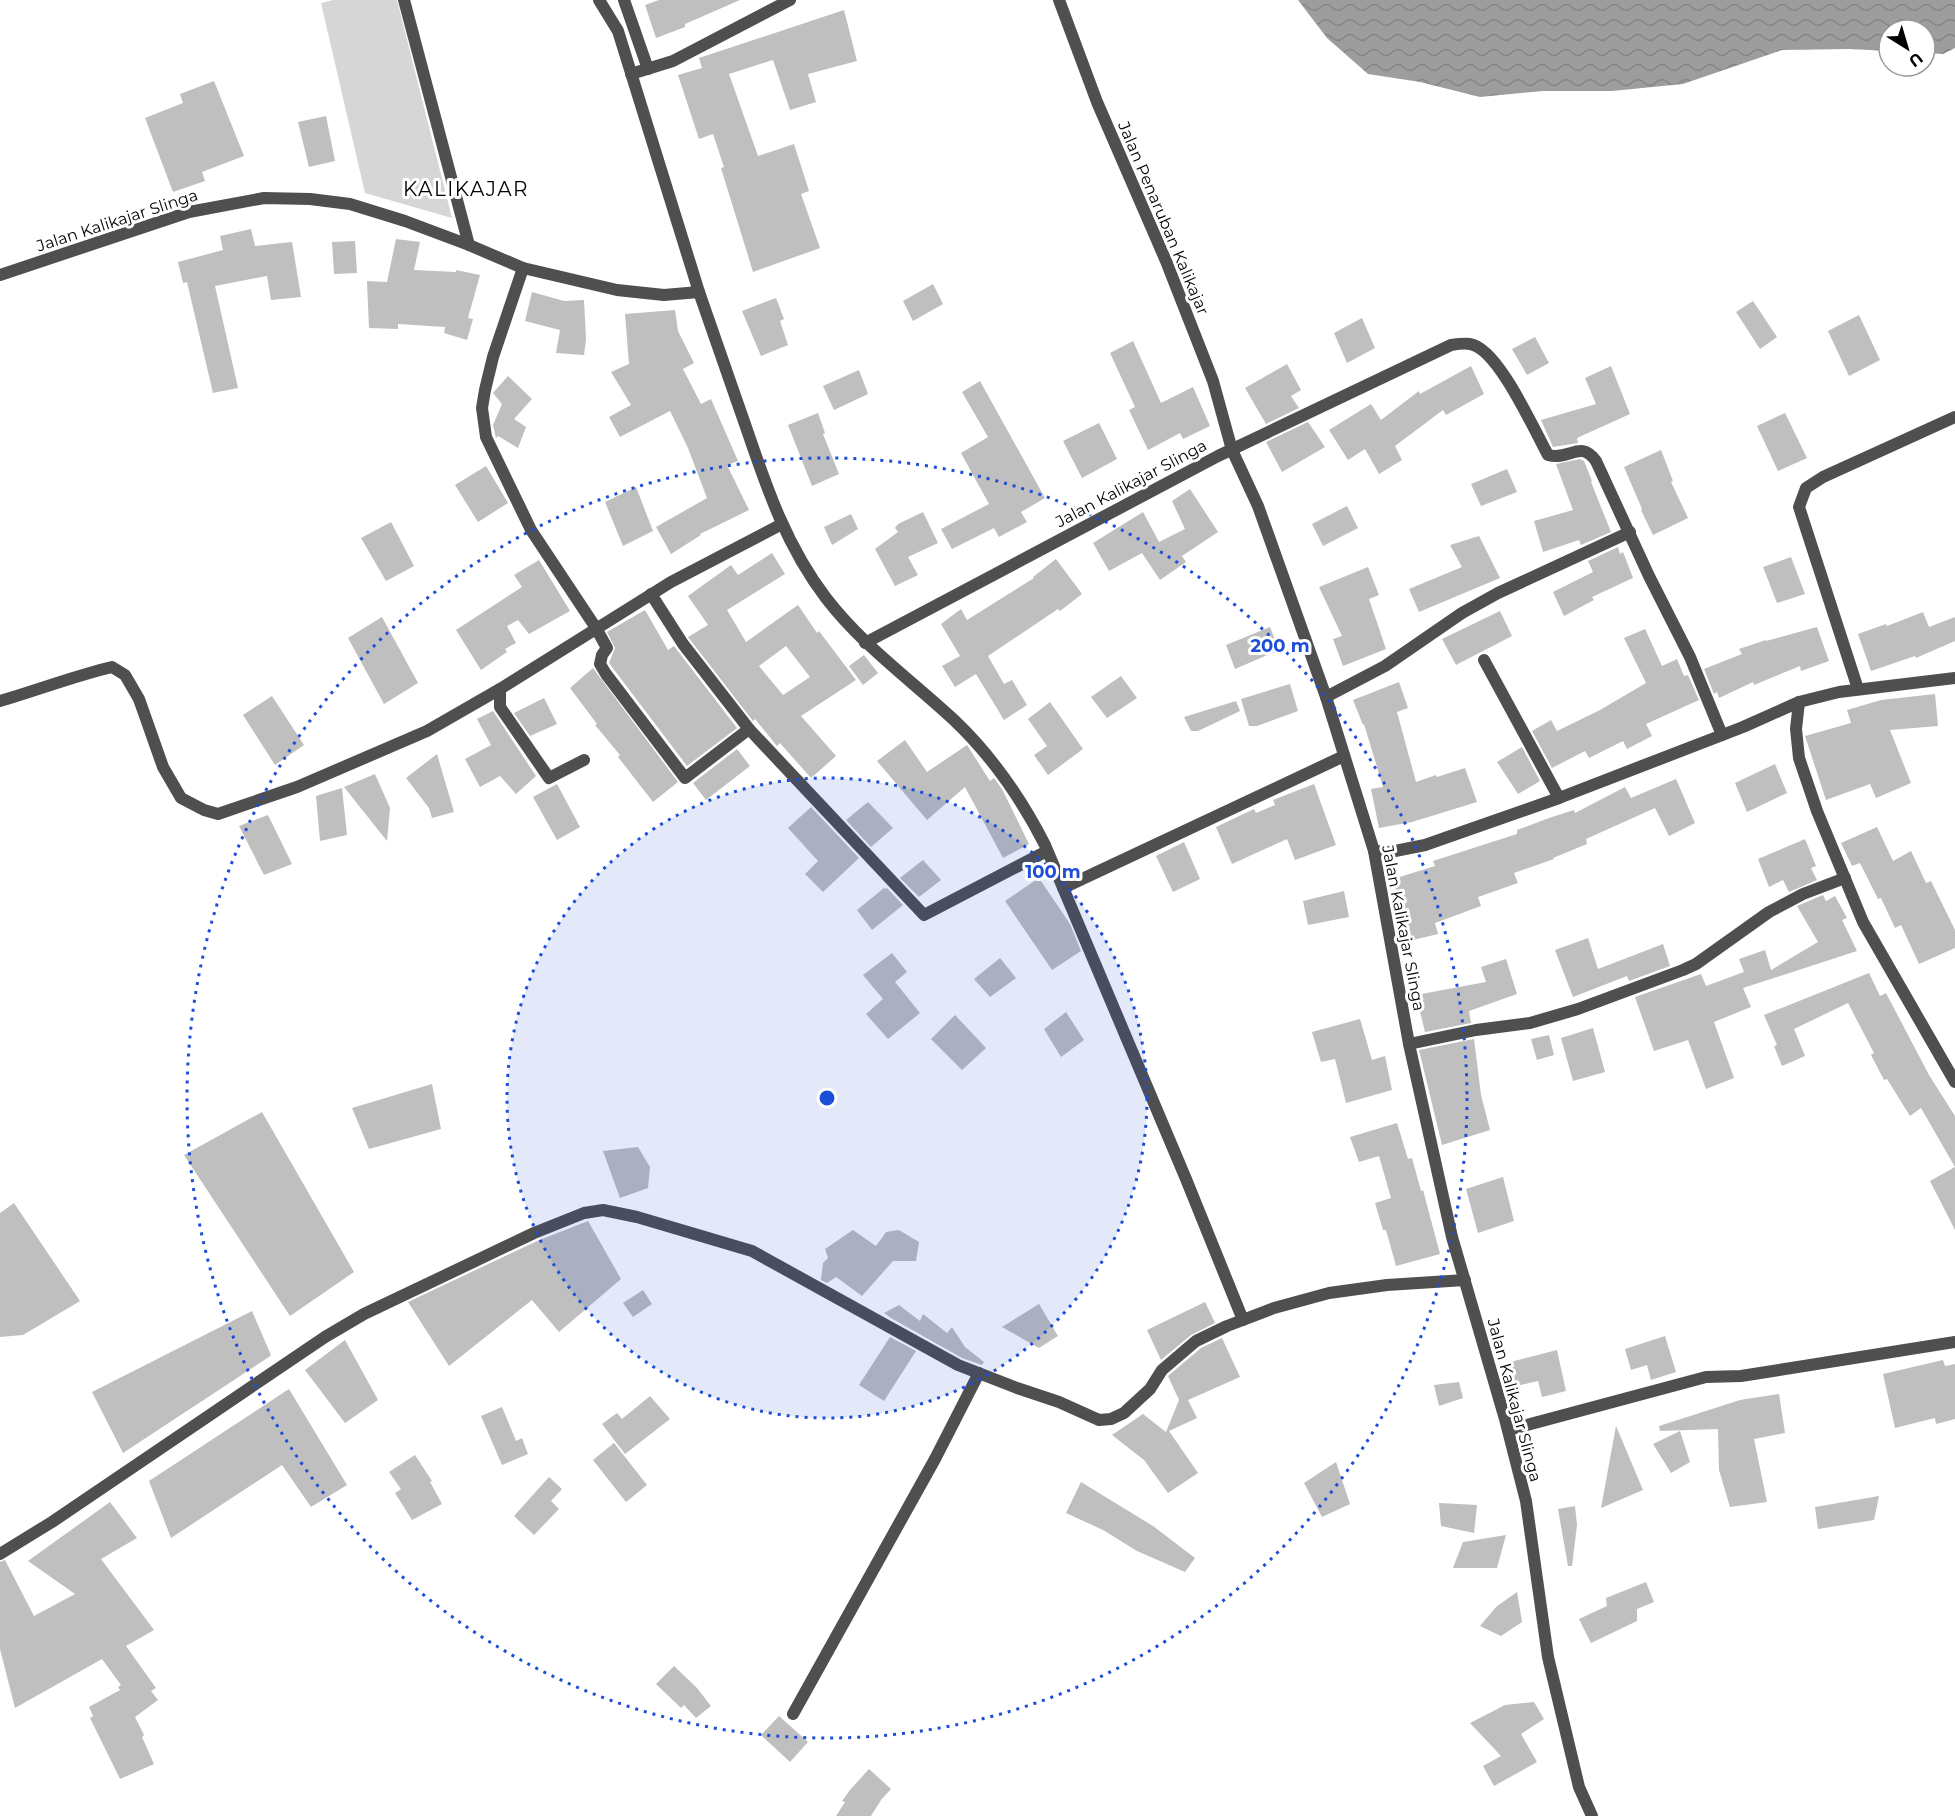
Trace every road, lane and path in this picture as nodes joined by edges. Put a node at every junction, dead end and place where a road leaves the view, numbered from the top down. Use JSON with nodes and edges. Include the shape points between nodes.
{"nodes":[{"id":1,"x":404,"y":0,"type":"edge"},
{"id":2,"x":599,"y":0,"type":"edge"},
{"id":3,"x":624,"y":0,"type":"edge"},
{"id":4,"x":790,"y":0,"type":"edge"},
{"id":5,"x":1059,"y":0,"type":"edge"},
{"id":6,"x":639,"y":72,"type":"junction"},
{"id":7,"x":468,"y":244,"type":"junction"},
{"id":8,"x":522,"y":268,"type":"junction"},
{"id":9,"x":0,"y":274,"type":"edge"},
{"id":10,"x":699,"y":292,"type":"junction"},
{"id":11,"x":1955,"y":417,"type":"edge"},
{"id":12,"x":1232,"y":450,"type":"junction"},
{"id":13,"x":782,"y":524,"type":"junction"},
{"id":14,"x":1630,"y":532,"type":"junction"},
{"id":15,"x":651,"y":594,"type":"junction"},
{"id":16,"x":596,"y":628,"type":"junction"},
{"id":17,"x":870,"y":640,"type":"junction"},
{"id":18,"x":1484,"y":660,"type":"dead end"},
{"id":19,"x":1955,"y":678,"type":"edge"},
{"id":20,"x":500,"y":689,"type":"junction"},
{"id":21,"x":1858,"y":689,"type":"junction"},
{"id":22,"x":1326,"y":697,"type":"junction"},
{"id":23,"x":0,"y":701,"type":"edge"},
{"id":24,"x":1799,"y":702,"type":"junction"},
{"id":25,"x":749,"y":729,"type":"junction"},
{"id":26,"x":1722,"y":735,"type":"junction"},
{"id":27,"x":1344,"y":756,"type":"junction"},
{"id":28,"x":584,"y":760,"type":"dead end"},
{"id":29,"x":1559,"y":798,"type":"junction"},
{"id":30,"x":1047,"y":851,"type":"junction"},
{"id":31,"x":1374,"y":851,"type":"junction"},
{"id":32,"x":1845,"y":878,"type":"junction"},
{"id":33,"x":1063,"y":888,"type":"junction"},
{"id":34,"x":1409,"y":1044,"type":"junction"},
{"id":35,"x":1955,"y":1082,"type":"edge"},
{"id":36,"x":1465,"y":1280,"type":"junction"},
{"id":37,"x":1243,"y":1320,"type":"junction"},
{"id":38,"x":1955,"y":1342,"type":"edge"},
{"id":39,"x":980,"y":1373,"type":"junction"},
{"id":40,"x":1508,"y":1430,"type":"junction"},
{"id":41,"x":0,"y":1554,"type":"edge"},
{"id":42,"x":793,"y":1714,"type":"dead end"},
{"id":43,"x":1592,"y":1816,"type":"edge"}],
"edges":[{"from":1,"to":7,"type":"street"},
{"from":2,"to":6,"type":"street"},
{"from":3,"to":6,"type":"street"},
{"from":4,"to":6,"type":"street","via":[[673,61]]},
{"from":5,"to":12,"type":"street","name":"Jalan Penaruban Kalikajar","via":[[1097,102],[1209,370]]},
{"from":6,"to":10,"type":"street"},
{"from":7,"to":8,"type":"street","name":"Jalan Kalikajar Slinga"},
{"from":7,"to":9,"type":"street","name":"Jalan Kalikajar Slinga","via":[[350,204],[264,198],[189,212]]},
{"from":8,"to":10,"type":"street","name":"Jalan Kalikajar Slinga","via":[[617,290],[664,295]]},
{"from":8,"to":16,"type":"street","via":[[485,390],[482,408],[486,437],[531,530]]},
{"from":10,"to":13,"type":"street"},
{"from":11,"to":21,"type":"street","via":[[1823,477],[1806,488],[1799,507]]},
{"from":12,"to":14,"type":"street","via":[[1451,345],[1470,344],[1482,349],[1499,366],[1548,455],[1557,458],[1582,450],[1590,452]]},
{"from":12,"to":17,"type":"street","name":"Jalan Kalikajar Slinga"},
{"from":12,"to":22,"type":"street","name":"Jalan Kalikajar Slinga","via":[[1258,506]]},
{"from":13,"to":15,"type":"street"},
{"from":13,"to":17,"type":"street","via":[[799,559],[827,599]]},
{"from":14,"to":22,"type":"street","via":[[1498,593],[1385,666]]},
{"from":14,"to":26,"type":"street","via":[[1690,657]]},
{"from":15,"to":16,"type":"street"},
{"from":15,"to":25,"type":"street","via":[[683,644]]},
{"from":16,"to":20,"type":"street"},
{"from":16,"to":25,"type":"street","via":[[607,648],[600,664],[685,778]]},
{"from":17,"to":30,"type":"street","via":[[955,721],[1007,779]]},
{"from":18,"to":29,"type":"street"},
{"from":19,"to":21,"type":"street"},
{"from":20,"to":23,"type":"street","via":[[427,731],[297,787],[218,813],[181,798],[163,767],[139,699],[125,675],[112,667]]},
{"from":20,"to":28,"type":"street","via":[[500,707],[549,778]]},
{"from":21,"to":24,"type":"street"},
{"from":22,"to":27,"type":"street","name":"Jalan Kalikajar Slinga"},
{"from":24,"to":26,"type":"street"},
{"from":24,"to":32,"type":"street","via":[[1799,758]]},
{"from":25,"to":30,"type":"street","via":[[924,915]]},
{"from":26,"to":29,"type":"street"},
{"from":27,"to":31,"type":"street","name":"Jalan Kalikajar Slinga"},
{"from":27,"to":33,"type":"street"},
{"from":29,"to":31,"type":"street","via":[[1425,845]]},
{"from":30,"to":33,"type":"street"},
{"from":31,"to":34,"type":"street","name":"Jalan Kalikajar Slinga"},
{"from":32,"to":34,"type":"street","via":[[1769,912],[1683,970],[1530,1023]]},
{"from":32,"to":35,"type":"street","via":[[1863,922]]},
{"from":33,"to":37,"type":"street"},
{"from":34,"to":36,"type":"street","name":"Jalan Kalikajar Slinga"},
{"from":36,"to":37,"type":"street","via":[[1329,1293]]},
{"from":36,"to":40,"type":"street","name":"Jalan Kalikajar Slinga"},
{"from":37,"to":39,"type":"street","via":[[1196,1341],[1162,1370],[1150,1389],[1124,1413],[1111,1419],[1099,1419]]},
{"from":38,"to":40,"type":"street","via":[[1741,1376],[1706,1377]]},
{"from":39,"to":41,"type":"street","via":[[914,1342],[752,1251],[637,1217],[603,1210],[584,1213],[445,1274],[344,1325]]},
{"from":39,"to":42,"type":"street"},
{"from":40,"to":43,"type":"street","name":"Jalan Kalikajar Slinga","via":[[1528,1512],[1548,1657],[1579,1787]]}]}
